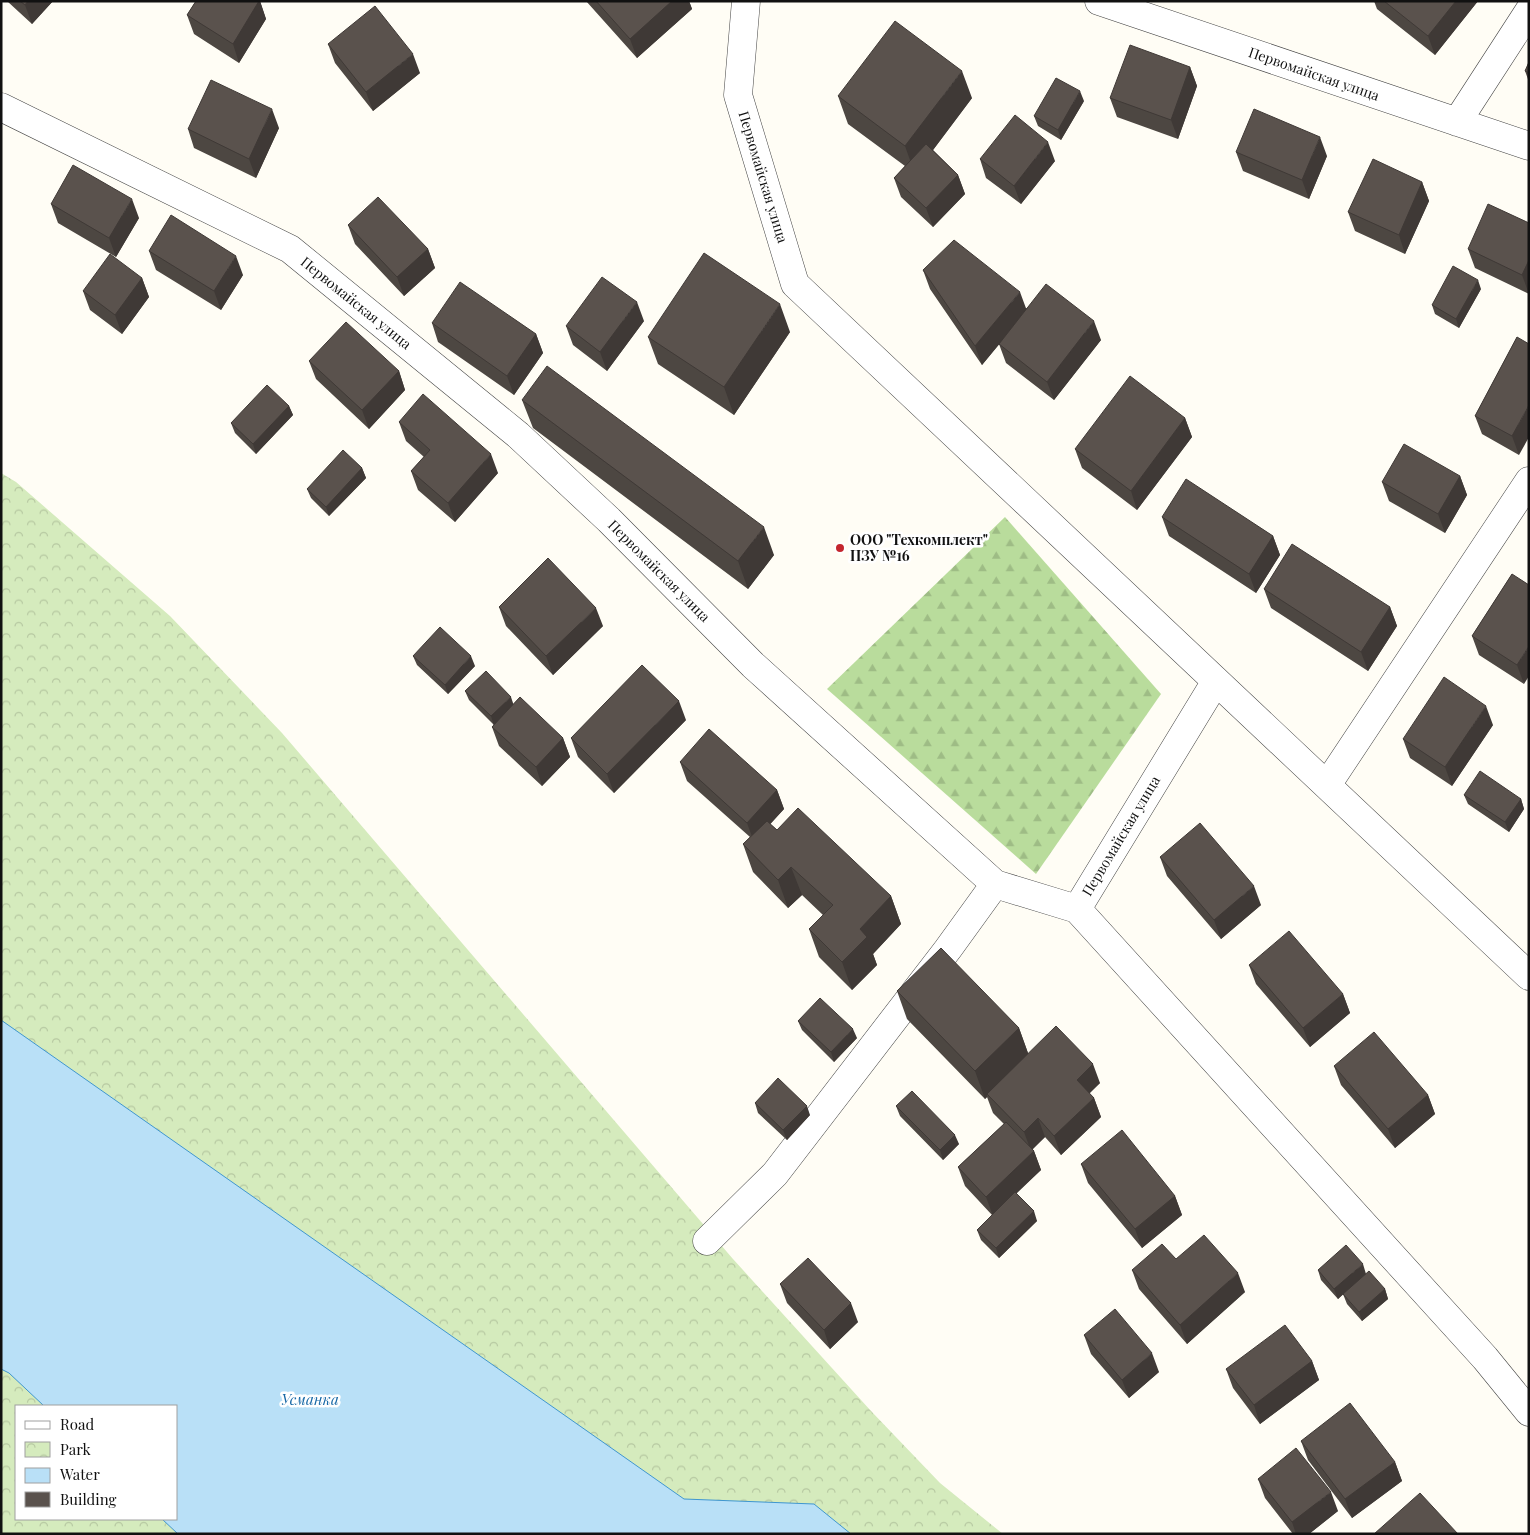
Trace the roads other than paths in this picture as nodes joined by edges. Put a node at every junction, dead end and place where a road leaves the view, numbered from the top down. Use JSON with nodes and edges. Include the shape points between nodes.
{"nodes":[{"id":1,"x":746,"y":1,"type":"edge"},
{"id":2,"x":1099,"y":1,"type":"edge"},
{"id":3,"x":1529,"y":12,"type":"edge"},
{"id":4,"x":1,"y":107,"type":"edge"},
{"id":5,"x":1457,"y":122,"type":"junction"},
{"id":6,"x":1529,"y":146,"type":"edge"},
{"id":7,"x":1529,"y":481,"type":"edge"},
{"id":8,"x":1216,"y":681,"type":"junction"},
{"id":9,"x":1327,"y":785,"type":"junction"},
{"id":10,"x":995,"y":884,"type":"junction"},
{"id":11,"x":1076,"y":909,"type":"junction"},
{"id":12,"x":1529,"y":976,"type":"edge"},
{"id":13,"x":707,"y":1241,"type":"dead end"},
{"id":14,"x":1529,"y":1412,"type":"edge"}],
"edges":[{"from":1,"to":8,"type":"street","name":"Первомайская улица","via":[[738,96],[795,284]]},
{"from":2,"to":5,"type":"street","name":"Первомайская улица"},
{"from":3,"to":5,"type":"street"},
{"from":4,"to":10,"type":"street","name":"Первомайская улица","via":[[290,249],[518,435],[609,520],[753,665]]},
{"from":5,"to":6,"type":"street","name":"Первомайская улица"},
{"from":7,"to":9,"type":"street"},
{"from":8,"to":9,"type":"street","name":"Первомайская улица"},
{"from":8,"to":11,"type":"street","name":"Первомайская улица"},
{"from":9,"to":12,"type":"street","name":"Первомайская улица"},
{"from":10,"to":11,"type":"street","name":"Первомайская улица"},
{"from":10,"to":13,"type":"street","via":[[774,1174]]},
{"from":11,"to":14,"type":"street","via":[[1485,1358]]}]}
